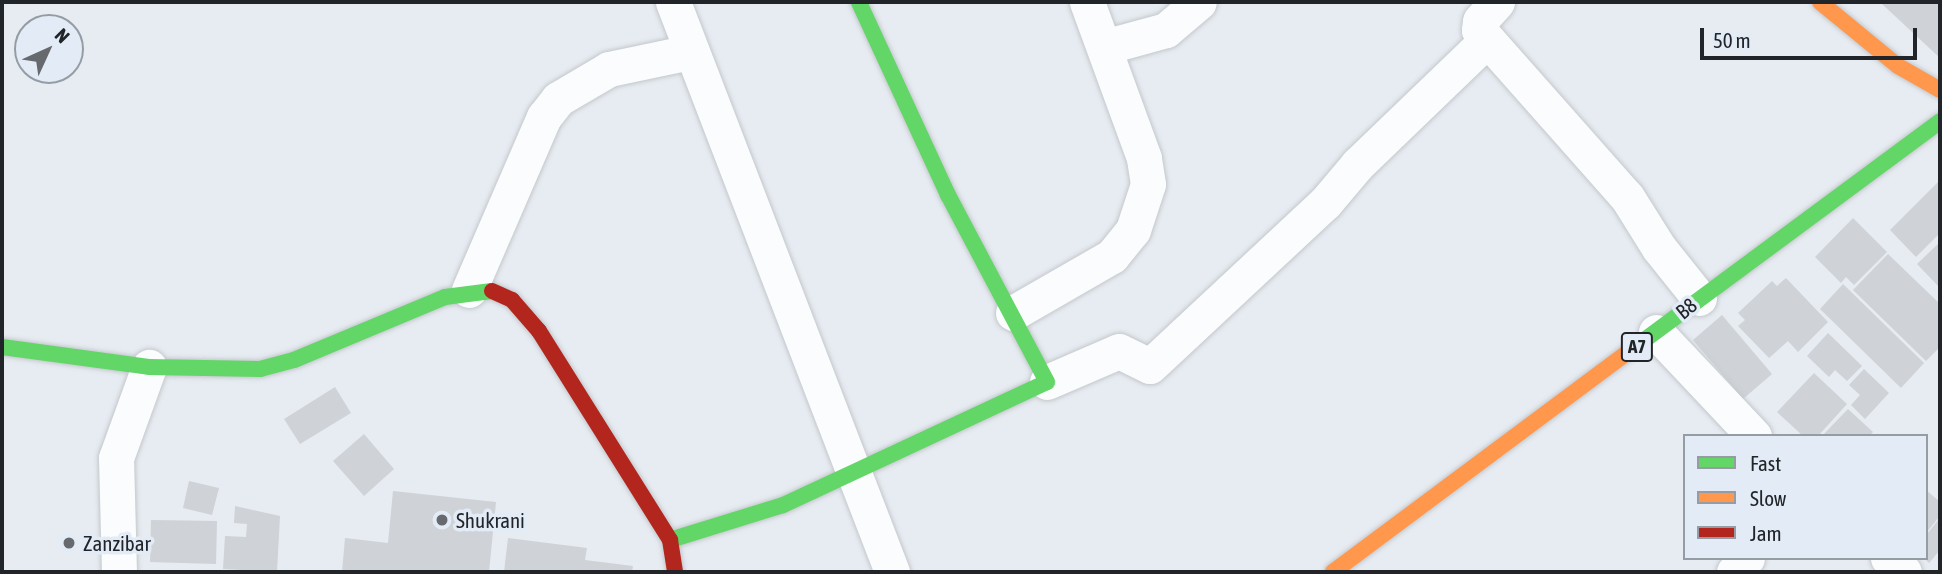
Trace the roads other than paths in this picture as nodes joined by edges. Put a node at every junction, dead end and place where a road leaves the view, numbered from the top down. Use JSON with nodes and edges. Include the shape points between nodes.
{"nodes":[{"id":1,"x":673,"y":2,"type":"edge"},
{"id":2,"x":859,"y":2,"type":"edge"},
{"id":3,"x":1087,"y":2,"type":"edge"},
{"id":4,"x":1199,"y":2,"type":"edge"},
{"id":5,"x":1497,"y":2,"type":"edge"},
{"id":6,"x":1820,"y":2,"type":"edge"},
{"id":7,"x":1487,"y":40,"type":"junction"},
{"id":8,"x":1104,"y":47,"type":"junction"},
{"id":9,"x":690,"y":52,"type":"junction"},
{"id":10,"x":1940,"y":90,"type":"edge"},
{"id":11,"x":1940,"y":121,"type":"edge"},
{"id":12,"x":469,"y":290,"type":"junction"},
{"id":13,"x":1699,"y":298,"type":"junction"},
{"id":14,"x":1013,"y":313,"type":"junction"},
{"id":15,"x":1656,"y":332,"type":"junction"},
{"id":16,"x":2,"y":347,"type":"edge"},
{"id":17,"x":149,"y":367,"type":"junction"},
{"id":18,"x":1047,"y":382,"type":"junction"},
{"id":19,"x":1752,"y":434,"type":"edge"},
{"id":20,"x":851,"y":471,"type":"junction"},
{"id":21,"x":670,"y":540,"type":"junction"},
{"id":22,"x":1890,"y":560,"type":"edge"},
{"id":23,"x":119,"y":572,"type":"edge"},
{"id":24,"x":675,"y":572,"type":"edge"},
{"id":25,"x":892,"y":572,"type":"edge"},
{"id":26,"x":1333,"y":572,"type":"edge"},
{"id":27,"x":1905,"y":572,"type":"edge"}],
"edges":[{"from":1,"to":9,"type":"street"},
{"from":2,"to":14,"type":"main road","via":[[948,195]]},
{"from":3,"to":8,"type":"street"},
{"from":4,"to":8,"type":"street","via":[[1166,30]]},
{"from":5,"to":7,"type":"street","via":[[1480,21],[1479,30]]},
{"from":6,"to":10,"type":"main road","via":[[1898,66]]},
{"from":7,"to":13,"type":"street","via":[[1627,197],[1659,248]]},
{"from":7,"to":18,"type":"street","via":[[1358,164],[1306,222],[1150,366],[1119,351]]},
{"from":8,"to":14,"type":"street","via":[[1144,158],[1148,184],[1141,212],[1112,256]]},
{"from":9,"to":12,"type":"street","via":[[609,69],[558,99],[544,117]]},
{"from":9,"to":20,"type":"street"},
{"from":11,"to":13,"type":"main road","name":"B8","number":"A7"},
{"from":12,"to":17,"type":"main road","via":[[295,360],[261,369]]},
{"from":12,"to":21,"type":"main road","via":[[500,295],[528,314]]},
{"from":13,"to":15,"type":"main road","name":"B8","number":"A7"},
{"from":14,"to":18,"type":"main road"},
{"from":15,"to":19,"type":"street"},
{"from":15,"to":26,"type":"main road","name":"B8","number":"A7"},
{"from":16,"to":17,"type":"main road"},
{"from":17,"to":23,"type":"street","via":[[116,458]]},
{"from":18,"to":20,"type":"main road"},
{"from":20,"to":21,"type":"main road","via":[[783,505]]},
{"from":20,"to":25,"type":"street"},
{"from":21,"to":24,"type":"main road"},
{"from":22,"to":27,"type":"street"}]}
